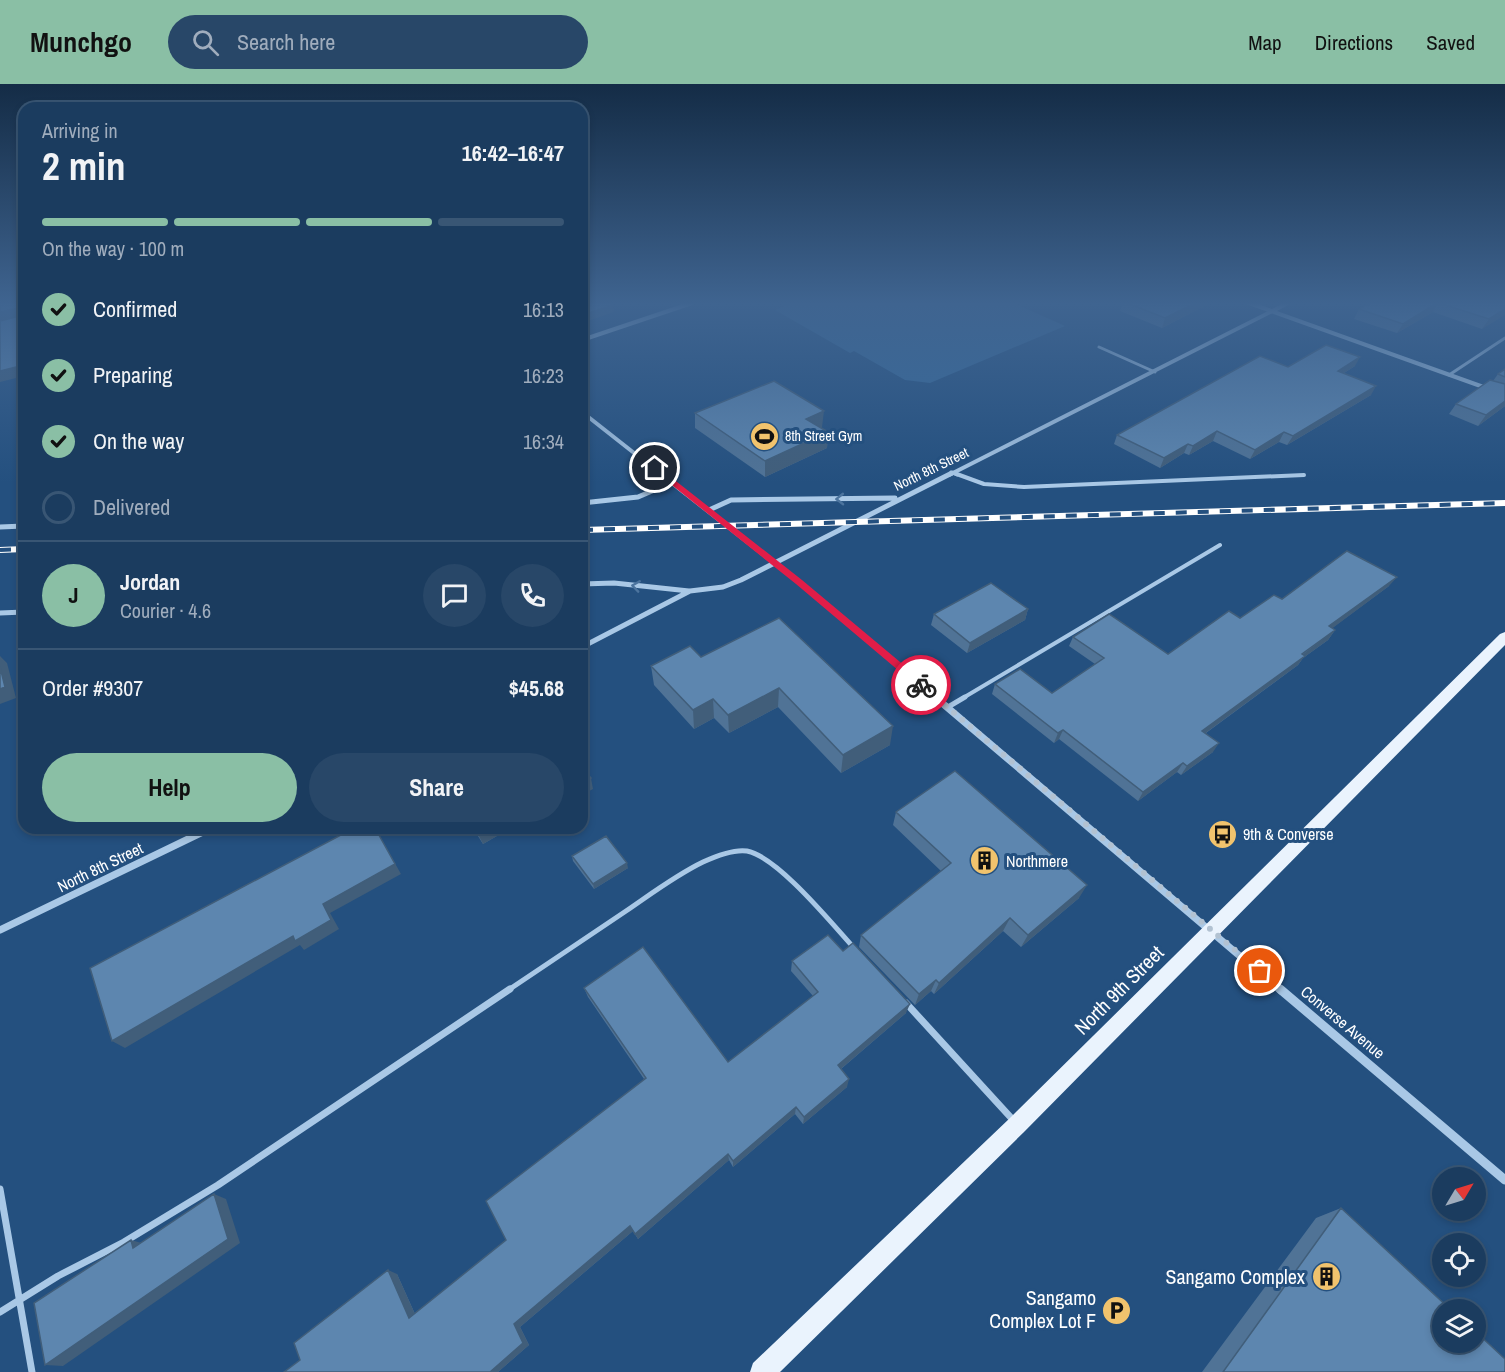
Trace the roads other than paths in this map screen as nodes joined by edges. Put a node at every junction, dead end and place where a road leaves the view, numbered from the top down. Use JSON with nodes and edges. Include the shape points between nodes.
{"nodes":[{"id":1,"x":1135,"y":363,"type":"edge"},
{"id":2,"x":1172,"y":363,"type":"edge"},
{"id":3,"x":1416,"y":363,"type":"edge"},
{"id":4,"x":1467,"y":363,"type":"edge"},
{"id":5,"x":1155,"y":372,"type":"junction"},
{"id":6,"x":1449,"y":375,"type":"junction"},
{"id":7,"x":1494,"y":390,"type":"edge"},
{"id":8,"x":588,"y":417,"type":"edge"},
{"id":9,"x":951,"y":472,"type":"junction"},
{"id":10,"x":1304,"y":475,"type":"dead end"},
{"id":11,"x":673,"y":482,"type":"junction"},
{"id":12,"x":899,"y":498,"type":"junction"},
{"id":13,"x":588,"y":502,"type":"edge"},
{"id":14,"x":709,"y":510,"type":"junction"},
{"id":15,"x":18,"y":526,"type":"edge"},
{"id":16,"x":0,"y":527,"type":"edge"},
{"id":17,"x":1220,"y":545,"type":"dead end"},
{"id":18,"x":775,"y":562,"type":"junction"},
{"id":19,"x":588,"y":584,"type":"edge"},
{"id":20,"x":690,"y":591,"type":"junction"},
{"id":21,"x":18,"y":612,"type":"edge"},
{"id":22,"x":0,"y":613,"type":"edge"},
{"id":23,"x":1505,"y":637,"type":"edge"},
{"id":24,"x":588,"y":643,"type":"edge"},
{"id":25,"x":948,"y":707,"type":"junction"},
{"id":26,"x":199,"y":834,"type":"edge"},
{"id":27,"x":0,"y":930,"type":"edge"},
{"id":28,"x":1214,"y":931,"type":"junction"},
{"id":29,"x":857,"y":951,"type":"edge"},
{"id":30,"x":904,"y":1001,"type":"edge"},
{"id":31,"x":1017,"y":1125,"type":"junction"},
{"id":32,"x":1505,"y":1180,"type":"edge"},
{"id":33,"x":0,"y":1189,"type":"edge"},
{"id":34,"x":19,"y":1299,"type":"junction"},
{"id":35,"x":0,"y":1312,"type":"edge"},
{"id":36,"x":32,"y":1372,"type":"edge"},
{"id":37,"x":762,"y":1372,"type":"edge"}],
"edges":[{"from":1,"to":5,"type":"lane"},
{"from":2,"to":5,"type":"street","name":"North 8th Street"},
{"from":3,"to":6,"type":"street"},
{"from":4,"to":6,"type":"lane"},
{"from":5,"to":9,"type":"street","name":"North 8th Street"},
{"from":6,"to":7,"type":"street"},
{"from":8,"to":11,"type":"street","name":"Converse Avenue"},
{"from":9,"to":10,"type":"lane","via":[[978,483],[1038,486]]},
{"from":9,"to":12,"type":"street","name":"North 8th Street"},
{"from":11,"to":13,"type":"street","via":[[638,497]]},
{"from":11,"to":14,"type":"street","name":"Converse Avenue"},
{"from":12,"to":14,"type":"street","one_way":true,"via":[[731,500]]},
{"from":12,"to":18,"type":"street","name":"North 8th Street"},
{"from":14,"to":18,"type":"street","name":"Converse Avenue"},
{"from":15,"to":16,"type":"street"},
{"from":17,"to":25,"type":"lane"},
{"from":18,"to":20,"type":"street","name":"North 8th Street","via":[[723,587]]},
{"from":18,"to":25,"type":"street","name":"Converse Avenue"},
{"from":20,"to":19,"type":"street","one_way":true},
{"from":20,"to":24,"type":"street","name":"North 8th Street"},
{"from":21,"to":22,"type":"street"},
{"from":23,"to":28,"type":"main road","name":"North 9th Street"},
{"from":25,"to":28,"type":"street","name":"Converse Avenue"},
{"from":26,"to":27,"type":"street","name":"North 8th Street"},
{"from":28,"to":31,"type":"main road","name":"North 9th Street"},
{"from":28,"to":32,"type":"street","name":"Converse Avenue"},
{"from":29,"to":34,"type":"lane","via":[[786,875],[749,851],[715,855],[218,1185]]},
{"from":30,"to":31,"type":"lane"},
{"from":31,"to":37,"type":"main road","name":"North 9th Street"},
{"from":33,"to":34,"type":"lane"},
{"from":34,"to":35,"type":"lane"},
{"from":34,"to":36,"type":"lane"}]}
